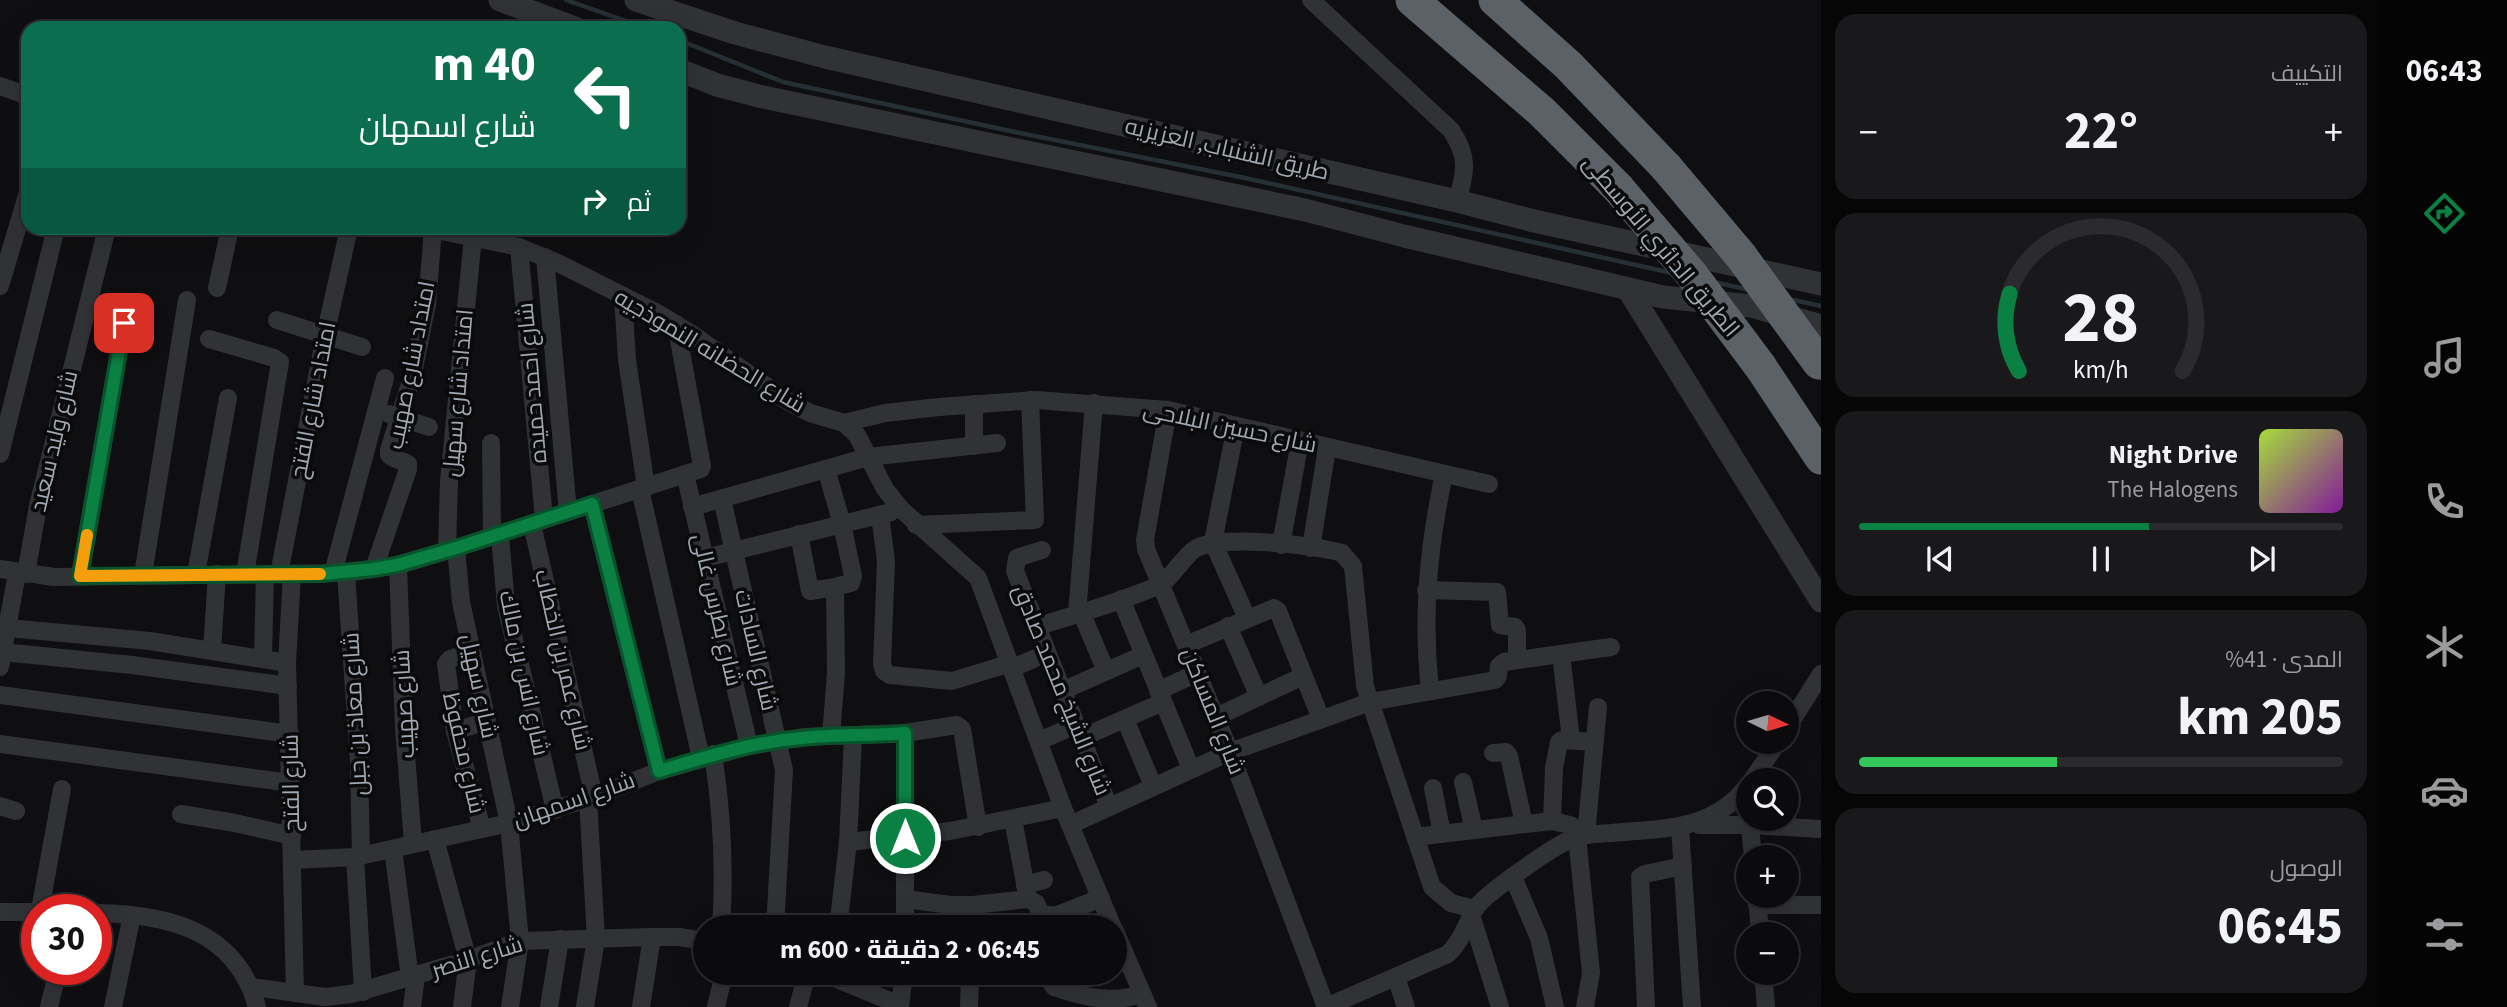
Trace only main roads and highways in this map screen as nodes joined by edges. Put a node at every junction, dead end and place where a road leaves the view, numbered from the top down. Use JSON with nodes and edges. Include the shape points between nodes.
{"nodes":[{"id":1,"x":1412,"y":0,"type":"edge"},
{"id":2,"x":1495,"y":0,"type":"edge"},
{"id":3,"x":1820,"y":364,"type":"edge"},
{"id":4,"x":1821,"y":458,"type":"edge"}],
"edges":[{"from":1,"to":4,"type":"highway","name":"الطريق الدائري الأوسطى","bridge":true,"via":[[1542,112],[1618,188],[1692,275]]},
{"from":2,"to":3,"type":"highway","bridge":true,"via":[[1568,65],[1666,167],[1741,256]]}]}
